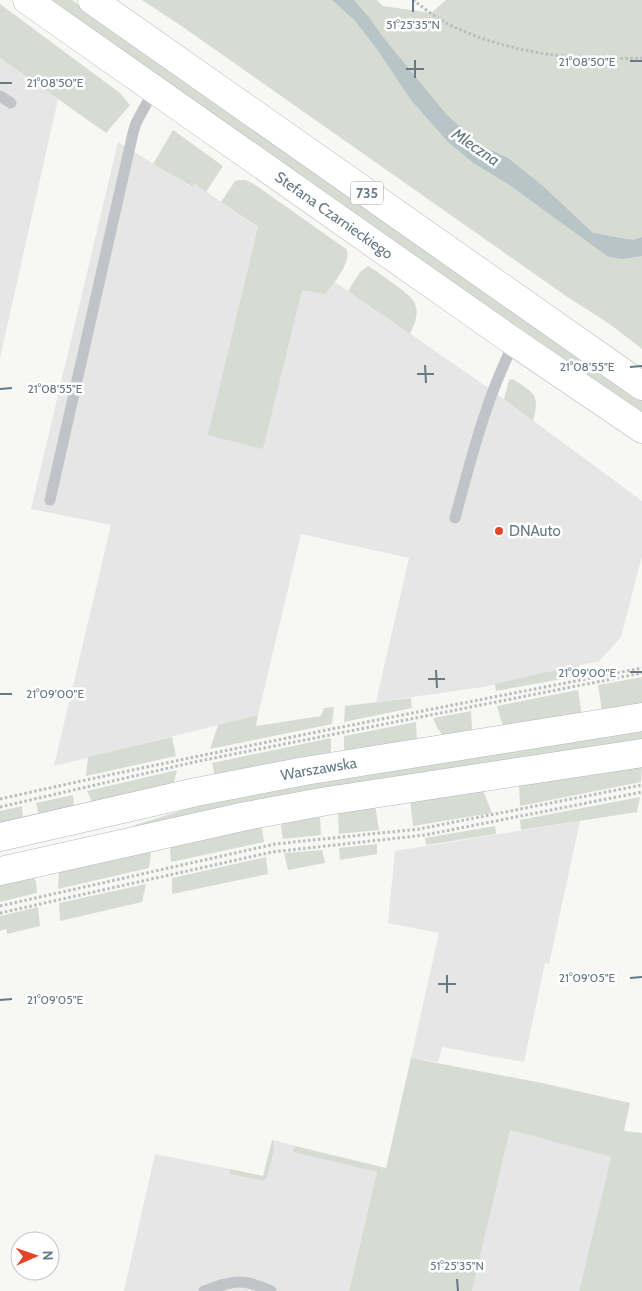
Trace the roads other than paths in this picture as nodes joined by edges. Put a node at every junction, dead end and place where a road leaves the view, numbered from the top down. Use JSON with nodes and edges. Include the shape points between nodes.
{"nodes":[{"id":1,"x":27,"y":0,"type":"edge"},
{"id":2,"x":92,"y":0,"type":"edge"},
{"id":3,"x":155,"y":88,"type":"junction"},
{"id":4,"x":0,"y":96,"type":"edge"},
{"id":5,"x":11,"y":103,"type":"dead end"},
{"id":6,"x":514,"y":342,"type":"junction"},
{"id":7,"x":642,"y":386,"type":"edge"},
{"id":8,"x":642,"y":429,"type":"edge"},
{"id":9,"x":50,"y":500,"type":"dead end"},
{"id":10,"x":455,"y":518,"type":"dead end"},
{"id":11,"x":642,"y":717,"type":"edge"},
{"id":12,"x":642,"y":753,"type":"edge"},
{"id":13,"x":0,"y":837,"type":"edge"},
{"id":14,"x":0,"y":871,"type":"edge"},
{"id":15,"x":204,"y":1291,"type":"edge"},
{"id":16,"x":270,"y":1291,"type":"edge"}],
"edges":[{"from":1,"to":3,"type":"main road","name":"Stefana Czarnieckiego","number":"735"},
{"from":2,"to":7,"type":"main road","number":"735"},
{"from":3,"to":6,"type":"main road","name":"Stefana Czarnieckiego","number":"735"},
{"from":3,"to":9,"type":"lane","via":[[133,132]]},
{"from":4,"to":5,"type":"lane"},
{"from":6,"to":8,"type":"main road","name":"Stefana Czarnieckiego","number":"735"},
{"from":6,"to":10,"type":"lane","via":[[493,391]]},
{"from":11,"to":13,"type":"main road","name":"Warszawska","via":[[305,771],[196,792]]},
{"from":12,"to":14,"type":"main road","via":[[327,801]]},
{"from":15,"to":16,"type":"lane","via":[[240,1281],[255,1283]]}]}
